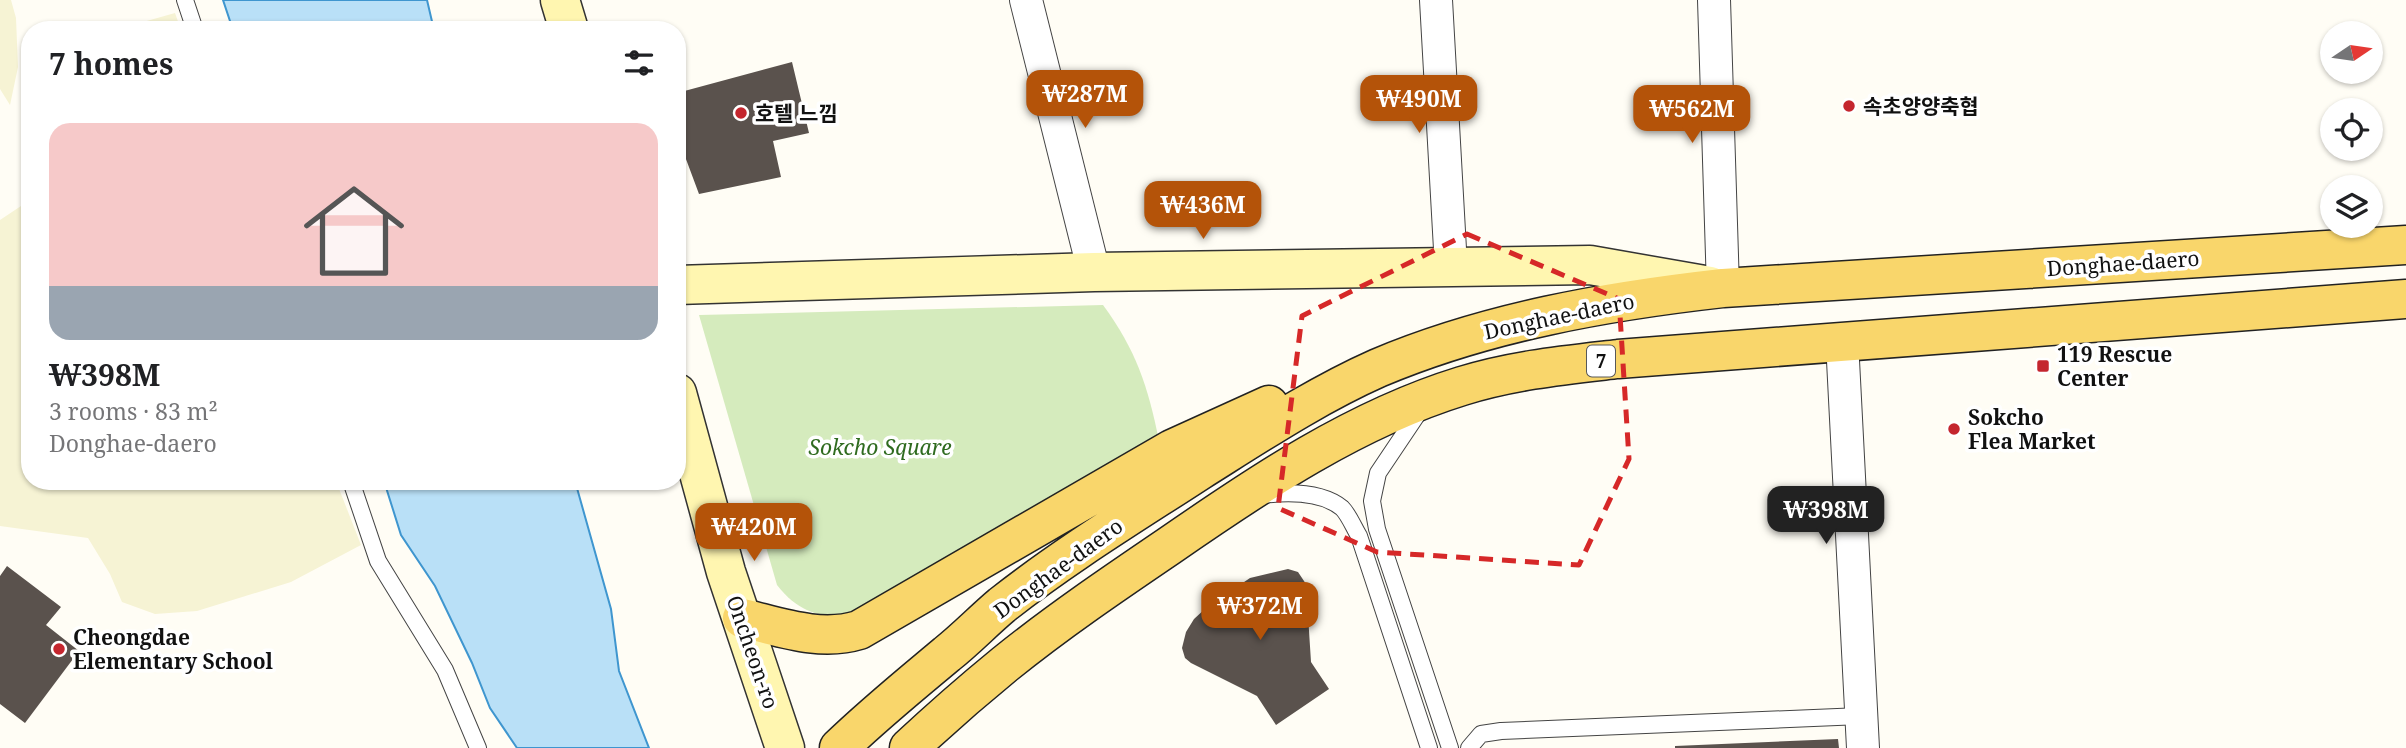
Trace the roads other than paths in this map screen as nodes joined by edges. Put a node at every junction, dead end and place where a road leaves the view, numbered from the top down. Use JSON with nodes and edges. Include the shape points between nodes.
{"nodes":[{"id":1,"x":185,"y":0,"type":"edge"},
{"id":2,"x":560,"y":0,"type":"edge"},
{"id":3,"x":1026,"y":0,"type":"edge"},
{"id":4,"x":1436,"y":0,"type":"edge"},
{"id":5,"x":1714,"y":0,"type":"edge"},
{"id":6,"x":192,"y":21,"type":"edge"},
{"id":7,"x":566,"y":21,"type":"edge"},
{"id":8,"x":2406,"y":245,"type":"edge"},
{"id":9,"x":1451,"y":267,"type":"junction"},
{"id":10,"x":1094,"y":272,"type":"junction"},
{"id":11,"x":686,"y":285,"type":"edge"},
{"id":12,"x":1723,"y":288,"type":"junction"},
{"id":13,"x":2406,"y":299,"type":"edge"},
{"id":14,"x":1842,"y":341,"type":"junction"},
{"id":15,"x":1380,"y":368,"type":"junction"},
{"id":16,"x":1429,"y":397,"type":"junction"},
{"id":17,"x":686,"y":426,"type":"edge"},
{"id":18,"x":354,"y":490,"type":"edge"},
{"id":19,"x":1239,"y":497,"type":"junction"},
{"id":20,"x":742,"y":618,"type":"junction"},
{"id":21,"x":1861,"y":716,"type":"junction"},
{"id":22,"x":478,"y":748,"type":"edge"},
{"id":23,"x":785,"y":748,"type":"edge"},
{"id":24,"x":839,"y":748,"type":"edge"},
{"id":25,"x":909,"y":748,"type":"edge"},
{"id":26,"x":1429,"y":748,"type":"edge"},
{"id":27,"x":1450,"y":748,"type":"edge"},
{"id":28,"x":1469,"y":748,"type":"edge"},
{"id":29,"x":1863,"y":748,"type":"edge"}],
"edges":[{"from":1,"to":6,"type":"lane"},
{"from":2,"to":7,"type":"street"},
{"from":3,"to":10,"type":"street"},
{"from":4,"to":9,"type":"street"},
{"from":5,"to":12,"type":"street"},
{"from":8,"to":12,"type":"main road","name":"Donghae-daero"},
{"from":9,"to":10,"type":"street"},
{"from":9,"to":12,"type":"street","via":[[1590,265]]},
{"from":10,"to":11,"type":"street"},
{"from":12,"to":15,"type":"main road","name":"Donghae-daero","via":[[1652,295],[1571,311],[1467,336]]},
{"from":13,"to":14,"type":"main road","number":"7"},
{"from":14,"to":16,"type":"main road","number":"7","via":[[1555,366],[1494,377]]},
{"from":14,"to":21,"type":"street"},
{"from":15,"to":20,"type":"main road","via":[[1251,412],[1172,449],[859,630],[816,635]]},
{"from":15,"to":24,"type":"main road","name":"Donghae-daero","via":[[1285,416],[1084,547],[1002,605]]},
{"from":16,"to":19,"type":"main road","number":"7","via":[[1324,446]]},
{"from":16,"to":27,"type":"lane","via":[[1378,473],[1372,501],[1377,529]]},
{"from":17,"to":20,"type":"street","name":"Oncheon-ro"},
{"from":18,"to":22,"type":"lane","via":[[379,561],[444,670]]},
{"from":19,"to":25,"type":"main road","number":"7","via":[[1046,633]]},
{"from":19,"to":26,"type":"lane","via":[[1287,492],[1314,495],[1342,509],[1359,536]]},
{"from":20,"to":23,"type":"street","name":"Oncheon-ro"},
{"from":21,"to":28,"type":"lane","via":[[1501,731],[1481,734]]},
{"from":21,"to":29,"type":"street"}]}
